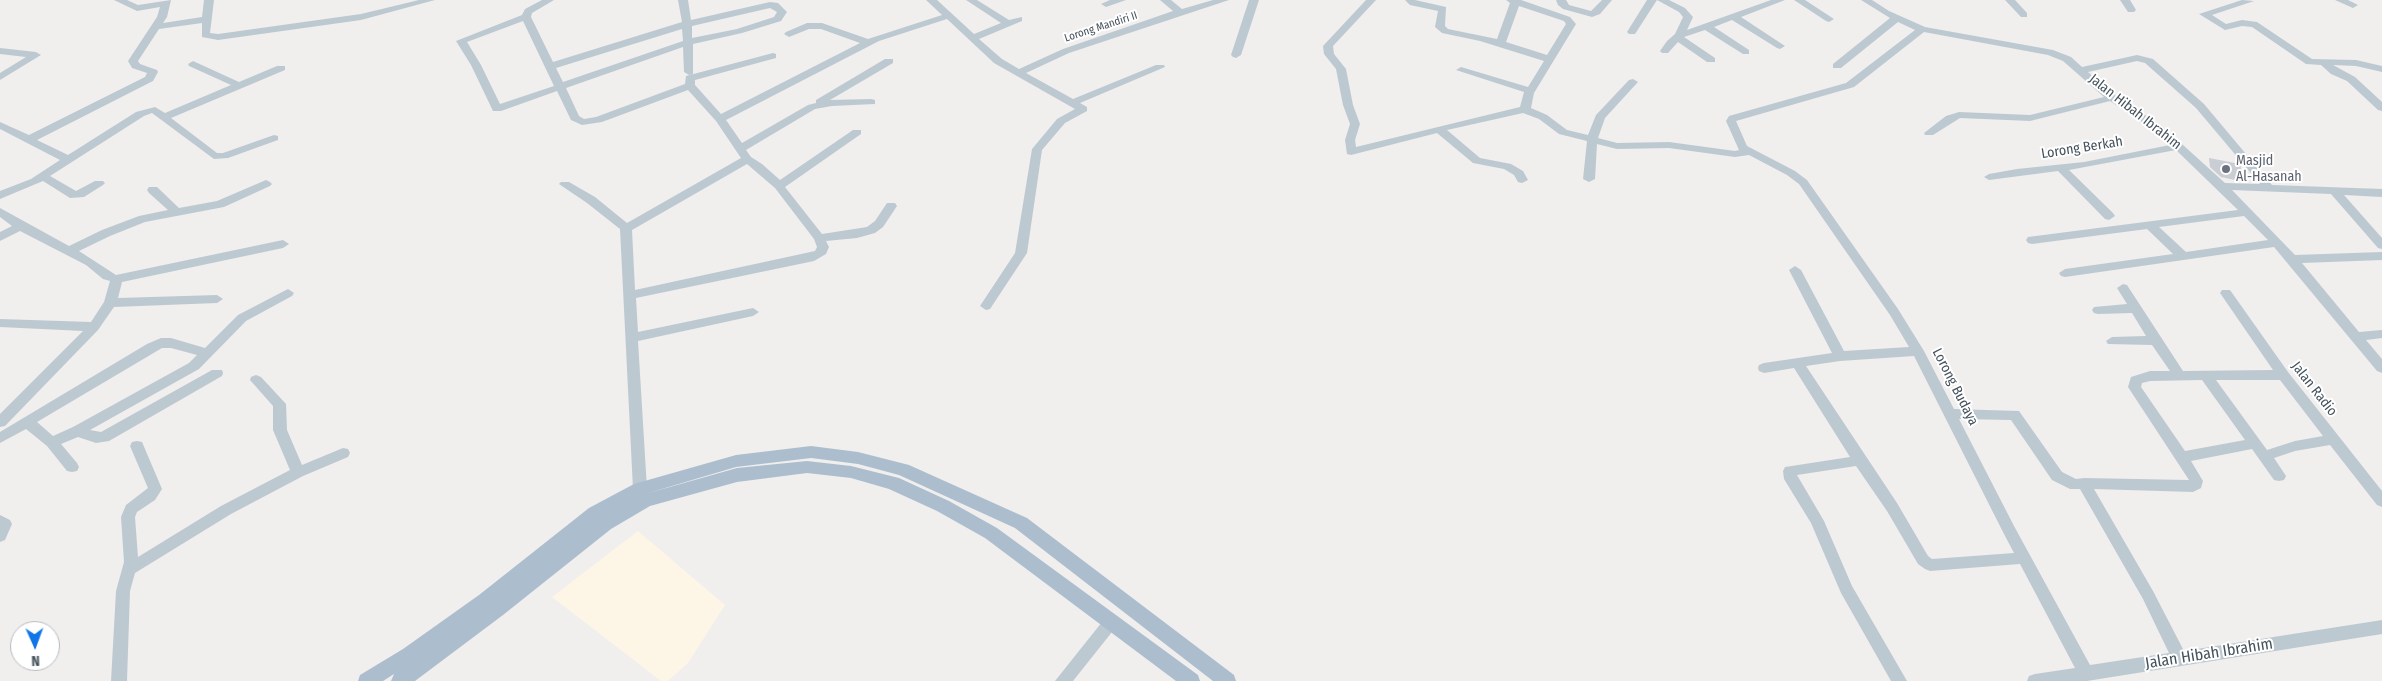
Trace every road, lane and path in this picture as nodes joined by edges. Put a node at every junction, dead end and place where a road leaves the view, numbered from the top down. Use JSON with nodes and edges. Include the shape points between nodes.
{"nodes":[{"id":1,"x":119,"y":0,"type":"edge"},
{"id":2,"x":209,"y":0,"type":"edge"},
{"id":3,"x":430,"y":0,"type":"edge"},
{"id":4,"x":549,"y":0,"type":"edge"},
{"id":5,"x":683,"y":0,"type":"edge"},
{"id":6,"x":931,"y":0,"type":"edge"},
{"id":7,"x":971,"y":0,"type":"edge"},
{"id":8,"x":1121,"y":0,"type":"edge"},
{"id":9,"x":1165,"y":0,"type":"edge"},
{"id":10,"x":1224,"y":0,"type":"edge"},
{"id":11,"x":1254,"y":0,"type":"edge"},
{"id":12,"x":1371,"y":0,"type":"edge"},
{"id":13,"x":1410,"y":0,"type":"edge"},
{"id":14,"x":1514,"y":0,"type":"edge"},
{"id":15,"x":1561,"y":0,"type":"edge"},
{"id":16,"x":1607,"y":0,"type":"edge"},
{"id":17,"x":1652,"y":0,"type":"edge"},
{"id":18,"x":1662,"y":0,"type":"edge"},
{"id":19,"x":1780,"y":0,"type":"edge"},
{"id":20,"x":1799,"y":0,"type":"edge"},
{"id":21,"x":1866,"y":0,"type":"edge"},
{"id":22,"x":2010,"y":0,"type":"edge"},
{"id":23,"x":2125,"y":0,"type":"edge"},
{"id":24,"x":2340,"y":0,"type":"edge"},
{"id":25,"x":165,"y":1,"type":"edge"},
{"id":26,"x":2250,"y":1,"type":"edge"},
{"id":27,"x":1106,"y":4,"type":"dead end"},
{"id":28,"x":2353,"y":5,"type":"dead end"},
{"id":29,"x":2131,"y":10,"type":"dead end"},
{"id":30,"x":1180,"y":12,"type":"junction"},
{"id":31,"x":2024,"y":15,"type":"dead end"},
{"id":32,"x":948,"y":16,"type":"junction"},
{"id":33,"x":1732,"y":16,"type":"junction"},
{"id":34,"x":526,"y":17,"type":"junction"},
{"id":35,"x":1897,"y":18,"type":"junction"},
{"id":36,"x":206,"y":19,"type":"junction"},
{"id":37,"x":1019,"y":19,"type":"dead end"},
{"id":38,"x":1829,"y":19,"type":"dead end"},
{"id":39,"x":1007,"y":23,"type":"junction"},
{"id":40,"x":687,"y":24,"type":"junction"},
{"id":41,"x":1706,"y":26,"type":"junction"},
{"id":42,"x":155,"y":28,"type":"junction"},
{"id":43,"x":1922,"y":29,"type":"junction"},
{"id":44,"x":1632,"y":32,"type":"dead end"},
{"id":45,"x":789,"y":34,"type":"dead end"},
{"id":46,"x":1678,"y":37,"type":"junction"},
{"id":47,"x":972,"y":38,"type":"junction"},
{"id":48,"x":688,"y":42,"type":"junction"},
{"id":49,"x":869,"y":43,"type":"junction"},
{"id":50,"x":1500,"y":44,"type":"junction"},
{"id":51,"x":1780,"y":46,"type":"dead end"},
{"id":52,"x":0,"y":50,"type":"edge"},
{"id":53,"x":1665,"y":51,"type":"dead end"},
{"id":54,"x":1746,"y":52,"type":"dead end"},
{"id":55,"x":1236,"y":54,"type":"dead end"},
{"id":56,"x":774,"y":56,"type":"dead end"},
{"id":57,"x":1549,"y":59,"type":"junction"},
{"id":58,"x":1711,"y":60,"type":"dead end"},
{"id":59,"x":889,"y":61,"type":"dead end"},
{"id":60,"x":2324,"y":63,"type":"junction"},
{"id":61,"x":193,"y":64,"type":"dead end"},
{"id":62,"x":551,"y":66,"type":"junction"},
{"id":63,"x":1837,"y":66,"type":"dead end"},
{"id":64,"x":1160,"y":67,"type":"dead end"},
{"id":65,"x":281,"y":68,"type":"dead end"},
{"id":66,"x":2382,"y":69,"type":"edge"},
{"id":67,"x":1461,"y":70,"type":"dead end"},
{"id":68,"x":2081,"y":70,"type":"junction"},
{"id":69,"x":688,"y":72,"type":"dead end"},
{"id":70,"x":1017,"y":74,"type":"junction"},
{"id":71,"x":0,"y":77,"type":"edge"},
{"id":72,"x":1633,"y":82,"type":"dead end"},
{"id":73,"x":240,"y":86,"type":"junction"},
{"id":74,"x":690,"y":86,"type":"junction"},
{"id":75,"x":560,"y":88,"type":"junction"},
{"id":76,"x":1530,"y":91,"type":"junction"},
{"id":77,"x":2112,"y":98,"type":"junction"},
{"id":78,"x":871,"y":102,"type":"dead end"},
{"id":79,"x":1072,"y":103,"type":"junction"},
{"id":80,"x":812,"y":107,"type":"junction"},
{"id":81,"x":2382,"y":108,"type":"edge"},
{"id":82,"x":1525,"y":109,"type":"junction"},
{"id":83,"x":164,"y":117,"type":"junction"},
{"id":84,"x":720,"y":119,"type":"junction"},
{"id":85,"x":0,"y":125,"type":"edge"},
{"id":86,"x":1439,"y":129,"type":"junction"},
{"id":87,"x":858,"y":132,"type":"dead end"},
{"id":88,"x":1929,"y":133,"type":"dead end"},
{"id":89,"x":274,"y":138,"type":"dead end"},
{"id":90,"x":28,"y":140,"type":"junction"},
{"id":91,"x":1592,"y":140,"type":"junction"},
{"id":92,"x":2179,"y":146,"type":"junction"},
{"id":93,"x":1749,"y":152,"type":"junction"},
{"id":94,"x":744,"y":154,"type":"junction"},
{"id":95,"x":68,"y":160,"type":"junction"},
{"id":96,"x":2060,"y":168,"type":"junction"},
{"id":97,"x":44,"y":177,"type":"junction"},
{"id":98,"x":1989,"y":177,"type":"dead end"},
{"id":99,"x":1589,"y":179,"type":"dead end"},
{"id":100,"x":1522,"y":180,"type":"dead end"},
{"id":101,"x":98,"y":183,"type":"dead end"},
{"id":102,"x":266,"y":184,"type":"dead end"},
{"id":103,"x":565,"y":184,"type":"dead end"},
{"id":104,"x":779,"y":186,"type":"junction"},
{"id":105,"x":2222,"y":186,"type":"junction"},
{"id":106,"x":2270,"y":189,"type":"junction"},
{"id":107,"x":154,"y":190,"type":"dead end"},
{"id":108,"x":2335,"y":192,"type":"junction"},
{"id":109,"x":2382,"y":193,"type":"edge"},
{"id":110,"x":0,"y":195,"type":"edge"},
{"id":111,"x":891,"y":206,"type":"dead end"},
{"id":112,"x":0,"y":212,"type":"edge"},
{"id":113,"x":176,"y":212,"type":"junction"},
{"id":114,"x":2248,"y":212,"type":"junction"},
{"id":115,"x":2108,"y":216,"type":"dead end"},
{"id":116,"x":2149,"y":224,"type":"junction"},
{"id":117,"x":20,"y":226,"type":"junction"},
{"id":118,"x":626,"y":228,"type":"junction"},
{"id":119,"x":0,"y":237,"type":"edge"},
{"id":120,"x":819,"y":238,"type":"junction"},
{"id":121,"x":2032,"y":240,"type":"dead end"},
{"id":122,"x":2278,"y":243,"type":"junction"},
{"id":123,"x":283,"y":244,"type":"dead end"},
{"id":124,"x":2382,"y":246,"type":"edge"},
{"id":125,"x":70,"y":251,"type":"junction"},
{"id":126,"x":2183,"y":256,"type":"junction"},
{"id":127,"x":2382,"y":256,"type":"edge"},
{"id":128,"x":2292,"y":259,"type":"junction"},
{"id":129,"x":1795,"y":270,"type":"dead end"},
{"id":130,"x":2065,"y":273,"type":"dead end"},
{"id":131,"x":116,"y":279,"type":"junction"},
{"id":132,"x":2123,"y":288,"type":"dead end"},
{"id":133,"x":288,"y":293,"type":"dead end"},
{"id":134,"x":2226,"y":293,"type":"dead end"},
{"id":135,"x":630,"y":295,"type":"junction"},
{"id":136,"x":217,"y":299,"type":"dead end"},
{"id":137,"x":110,"y":303,"type":"junction"},
{"id":138,"x":986,"y":306,"type":"dead end"},
{"id":139,"x":2136,"y":308,"type":"junction"},
{"id":140,"x":2098,"y":310,"type":"dead end"},
{"id":141,"x":753,"y":312,"type":"dead end"},
{"id":142,"x":0,"y":323,"type":"edge"},
{"id":143,"x":94,"y":327,"type":"junction"},
{"id":144,"x":2382,"y":334,"type":"edge"},
{"id":145,"x":2356,"y":337,"type":"junction"},
{"id":146,"x":632,"y":338,"type":"junction"},
{"id":147,"x":2155,"y":340,"type":"junction"},
{"id":148,"x":2112,"y":341,"type":"dead end"},
{"id":149,"x":1918,"y":351,"type":"junction"},
{"id":150,"x":207,"y":353,"type":"junction"},
{"id":151,"x":1840,"y":356,"type":"junction"},
{"id":152,"x":1797,"y":363,"type":"junction"},
{"id":153,"x":1764,"y":368,"type":"dead end"},
{"id":154,"x":2382,"y":368,"type":"edge"},
{"id":155,"x":216,"y":372,"type":"dead end"},
{"id":156,"x":2284,"y":375,"type":"junction"},
{"id":157,"x":2180,"y":376,"type":"junction"},
{"id":158,"x":2206,"y":376,"type":"junction"},
{"id":159,"x":256,"y":380,"type":"dead end"},
{"id":160,"x":1950,"y":414,"type":"junction"},
{"id":161,"x":0,"y":422,"type":"edge"},
{"id":162,"x":27,"y":422,"type":"junction"},
{"id":163,"x":78,"y":431,"type":"junction"},
{"id":164,"x":0,"y":438,"type":"edge"},
{"id":165,"x":2333,"y":439,"type":"junction"},
{"id":166,"x":52,"y":442,"type":"junction"},
{"id":167,"x":2255,"y":443,"type":"junction"},
{"id":168,"x":137,"y":446,"type":"dead end"},
{"id":169,"x":343,"y":453,"type":"dead end"},
{"id":170,"x":2265,"y":456,"type":"junction"},
{"id":171,"x":2182,"y":457,"type":"junction"},
{"id":172,"x":1859,"y":459,"type":"junction"},
{"id":173,"x":72,"y":468,"type":"dead end"},
{"id":174,"x":298,"y":472,"type":"junction"},
{"id":175,"x":2279,"y":476,"type":"dead end"},
{"id":176,"x":2084,"y":483,"type":"junction"},
{"id":177,"x":640,"y":489,"type":"junction"},
{"id":178,"x":2382,"y":500,"type":"edge"},
{"id":179,"x":0,"y":521,"type":"edge"},
{"id":180,"x":0,"y":536,"type":"edge"},
{"id":181,"x":2025,"y":558,"type":"junction"},
{"id":182,"x":128,"y":570,"type":"junction"},
{"id":183,"x":1111,"y":622,"type":"junction"},
{"id":184,"x":2382,"y":627,"type":"edge"},
{"id":185,"x":2180,"y":659,"type":"junction"},
{"id":186,"x":2087,"y":674,"type":"junction"},
{"id":187,"x":120,"y":681,"type":"edge"},
{"id":188,"x":367,"y":681,"type":"edge"},
{"id":189,"x":400,"y":681,"type":"edge"},
{"id":190,"x":1063,"y":681,"type":"edge"},
{"id":191,"x":1191,"y":681,"type":"edge"},
{"id":192,"x":1228,"y":681,"type":"edge"},
{"id":193,"x":1899,"y":681,"type":"edge"},
{"id":194,"x":2036,"y":681,"type":"edge"}],
"edges":[{"from":1,"to":25,"type":"street","via":[[136,8]]},
{"from":2,"to":36,"type":"street"},
{"from":3,"to":36,"type":"street","via":[[361,17],[218,37],[204,35]]},
{"from":4,"to":34,"type":"street","via":[[528,11]]},
{"from":5,"to":40,"type":"street"},
{"from":6,"to":32,"type":"street"},
{"from":7,"to":39,"type":"street"},
{"from":8,"to":27,"type":"street"},
{"from":9,"to":30,"type":"street"},
{"from":10,"to":30,"type":"street","name":"Lorong Mandiri II"},
{"from":11,"to":55,"type":"street"},
{"from":12,"to":86,"type":"street","via":[[1328,46],[1341,69],[1355,124],[1350,140],[1351,152]]},
{"from":13,"to":50,"type":"street","via":[[1413,4],[1444,10],[1442,30]]},
{"from":14,"to":50,"type":"street"},
{"from":14,"to":57,"type":"street","via":[[1567,18],[1571,24]]},
{"from":15,"to":16,"type":"street","via":[[1566,7],[1592,14]]},
{"from":17,"to":44,"type":"street"},
{"from":18,"to":46,"type":"street","via":[[1682,10],[1688,17]]},
{"from":19,"to":33,"type":"street"},
{"from":20,"to":38,"type":"street"},
{"from":21,"to":35,"type":"street","name":"Jalan Hibah Ibrahim"},
{"from":22,"to":31,"type":"street"},
{"from":23,"to":29,"type":"street"},
{"from":24,"to":28,"type":"street"},
{"from":25,"to":42,"type":"street","via":[[162,17]]},
{"from":26,"to":60,"type":"street","via":[[2204,14],[2225,27],[2254,24],[2307,60]]},
{"from":30,"to":70,"type":"street","name":"Lorong Mandiri II","via":[[1066,51]]},
{"from":32,"to":47,"type":"street"},
{"from":32,"to":49,"type":"street"},
{"from":33,"to":41,"type":"street"},
{"from":33,"to":51,"type":"street"},
{"from":34,"to":62,"type":"street"},
{"from":34,"to":75,"type":"street","via":[[461,41],[497,109]]},
{"from":35,"to":43,"type":"street","name":"Jalan Hibah Ibrahim"},
{"from":35,"to":63,"type":"street"},
{"from":36,"to":42,"type":"street"},
{"from":37,"to":39,"type":"street"},
{"from":39,"to":47,"type":"street"},
{"from":40,"to":48,"type":"street"},
{"from":40,"to":48,"type":"street","via":[[770,5],[775,5],[782,12],[778,18],[739,31]]},
{"from":40,"to":62,"type":"street"},
{"from":41,"to":46,"type":"street"},
{"from":41,"to":54,"type":"street"},
{"from":42,"to":90,"type":"street","via":[[134,61],[136,66],[153,72],[150,79]]},
{"from":43,"to":68,"type":"street","name":"Jalan Hibah Ibrahim","via":[[2050,52]]},
{"from":43,"to":93,"type":"street","via":[[1850,85],[1733,118],[1731,121],[1742,147]]},
{"from":45,"to":49,"type":"street","via":[[807,26],[822,26]]},
{"from":46,"to":53,"type":"street"},
{"from":46,"to":58,"type":"street"},
{"from":47,"to":70,"type":"street"},
{"from":48,"to":69,"type":"street"},
{"from":48,"to":75,"type":"street"},
{"from":49,"to":84,"type":"street"},
{"from":50,"to":57,"type":"street"},
{"from":52,"to":71,"type":"street","via":[[36,55]]},
{"from":56,"to":74,"type":"street","via":[[690,78]]},
{"from":57,"to":76,"type":"street"},
{"from":59,"to":80,"type":"street"},
{"from":60,"to":66,"type":"street","via":[[2356,63]]},
{"from":60,"to":81,"type":"street","via":[[2351,80]]},
{"from":61,"to":73,"type":"street"},
{"from":62,"to":75,"type":"street"},
{"from":64,"to":79,"type":"street"},
{"from":65,"to":73,"type":"street"},
{"from":67,"to":76,"type":"street"},
{"from":68,"to":77,"type":"street","name":"Jalan Hibah Ibrahim"},
{"from":68,"to":106,"type":"street","via":[[2133,59],[2149,61],[2200,106]]},
{"from":70,"to":79,"type":"street"},
{"from":72,"to":91,"type":"street","via":[[1604,111]]},
{"from":73,"to":83,"type":"street"},
{"from":74,"to":75,"type":"street","via":[[589,122],[576,118]]},
{"from":74,"to":84,"type":"street"},
{"from":76,"to":82,"type":"street"},
{"from":77,"to":88,"type":"street","via":[[2030,118],[1959,116],[1950,118]]},
{"from":77,"to":92,"type":"street","name":"Jalan Hibah Ibrahim"},
{"from":78,"to":80,"type":"street"},
{"from":79,"to":138,"type":"street","via":[[1083,110],[1061,121],[1037,149],[1021,253]]},
{"from":80,"to":94,"type":"street"},
{"from":82,"to":86,"type":"street"},
{"from":82,"to":91,"type":"street","via":[[1563,132]]},
{"from":83,"to":89,"type":"street","via":[[214,156],[224,156]]},
{"from":83,"to":95,"type":"street","via":[[155,110],[146,111]]},
{"from":84,"to":94,"type":"street"},
{"from":85,"to":90,"type":"street"},
{"from":86,"to":100,"type":"street","via":[[1477,162],[1507,166],[1519,173]]},
{"from":87,"to":104,"type":"street"},
{"from":90,"to":95,"type":"street"},
{"from":91,"to":93,"type":"street","via":[[1636,147],[1665,145],[1735,154]]},
{"from":91,"to":99,"type":"street"},
{"from":92,"to":96,"type":"street","name":"Lorong Berkah"},
{"from":92,"to":105,"type":"street","name":"Jalan Hibah Ibrahim"},
{"from":93,"to":149,"type":"street","name":"Lorong Budaya","via":[[1791,172],[1803,182],[1857,256]]},
{"from":94,"to":104,"type":"street"},
{"from":94,"to":118,"type":"street"},
{"from":95,"to":97,"type":"street"},
{"from":96,"to":98,"type":"street","name":"Lorong Berkah"},
{"from":96,"to":115,"type":"street"},
{"from":97,"to":101,"type":"street","via":[[74,195]]},
{"from":97,"to":110,"type":"street"},
{"from":102,"to":113,"type":"street","via":[[220,204]]},
{"from":103,"to":118,"type":"street"},
{"from":104,"to":120,"type":"street"},
{"from":105,"to":106,"type":"street"},
{"from":105,"to":114,"type":"street","name":"Jalan Hibah Ibrahim"},
{"from":106,"to":108,"type":"street"},
{"from":107,"to":113,"type":"street"},
{"from":108,"to":109,"type":"street"},
{"from":108,"to":124,"type":"street"},
{"from":111,"to":120,"type":"street","via":[[871,230]]},
{"from":112,"to":117,"type":"street"},
{"from":113,"to":125,"type":"street","via":[[106,232]]},
{"from":114,"to":116,"type":"street"},
{"from":114,"to":122,"type":"street","name":"Jalan Hibah Ibrahim"},
{"from":116,"to":121,"type":"street"},
{"from":116,"to":126,"type":"street"},
{"from":117,"to":119,"type":"street"},
{"from":117,"to":125,"type":"street"},
{"from":118,"to":135,"type":"street"},
{"from":120,"to":135,"type":"street","via":[[823,247],[820,254],[810,258]]},
{"from":122,"to":126,"type":"street"},
{"from":122,"to":128,"type":"street","name":"Jalan Hibah Ibrahim"},
{"from":123,"to":131,"type":"street"},
{"from":125,"to":131,"type":"street"},
{"from":126,"to":130,"type":"street"},
{"from":127,"to":128,"type":"street"},
{"from":128,"to":145,"type":"street","name":"Jalan Hibah Ibrahim"},
{"from":129,"to":151,"type":"street"},
{"from":131,"to":137,"type":"street"},
{"from":132,"to":139,"type":"street"},
{"from":133,"to":150,"type":"street","via":[[242,318]]},
{"from":134,"to":156,"type":"street","name":"Jalan Radio"},
{"from":135,"to":146,"type":"street"},
{"from":136,"to":137,"type":"street"},
{"from":137,"to":143,"type":"street"},
{"from":139,"to":140,"type":"street"},
{"from":139,"to":147,"type":"street"},
{"from":141,"to":146,"type":"street"},
{"from":142,"to":143,"type":"street"},
{"from":143,"to":161,"type":"street"},
{"from":144,"to":145,"type":"street"},
{"from":145,"to":154,"type":"street","name":"Jalan Hibah Ibrahim"},
{"from":146,"to":177,"type":"street"},
{"from":147,"to":148,"type":"street"},
{"from":147,"to":157,"type":"street"},
{"from":149,"to":151,"type":"street"},
{"from":149,"to":160,"type":"street","name":"Lorong Budaya"},
{"from":150,"to":162,"type":"street","via":[[171,343],[151,347]]},
{"from":150,"to":163,"type":"street","via":[[194,366]]},
{"from":151,"to":152,"type":"street"},
{"from":152,"to":153,"type":"street"},
{"from":152,"to":172,"type":"street"},
{"from":155,"to":163,"type":"street","via":[[112,433],[96,438]]},
{"from":156,"to":158,"type":"street"},
{"from":156,"to":165,"type":"street","name":"Jalan Radio"},
{"from":157,"to":158,"type":"street"},
{"from":157,"to":171,"type":"street","via":[[2142,377],[2136,380],[2134,387]]},
{"from":158,"to":167,"type":"street"},
{"from":159,"to":174,"type":"street","via":[[279,404],[280,430]]},
{"from":160,"to":176,"type":"street","via":[[2014,415],[2057,476],[2075,486]]},
{"from":160,"to":181,"type":"street","name":"Lorong Budaya"},
{"from":162,"to":164,"type":"street"},
{"from":162,"to":166,"type":"street"},
{"from":163,"to":166,"type":"street"},
{"from":165,"to":170,"type":"street"},
{"from":165,"to":178,"type":"street","name":"Jalan Radio"},
{"from":166,"to":173,"type":"street"},
{"from":167,"to":170,"type":"street"},
{"from":167,"to":171,"type":"street"},
{"from":168,"to":182,"type":"street","via":[[155,489],[132,508],[128,517],[131,562]]},
{"from":169,"to":174,"type":"street"},
{"from":170,"to":175,"type":"street"},
{"from":171,"to":176,"type":"street","via":[[2196,481],[2193,486]]},
{"from":172,"to":181,"type":"street","via":[[1926,563],[1938,565]]},
{"from":172,"to":193,"type":"street","via":[[1792,470],[1789,475],[1817,521],[1846,589]]},
{"from":174,"to":182,"type":"street","via":[[226,510]]},
{"from":176,"to":185,"type":"street","via":[[2148,595]]},
{"from":177,"to":188,"type":"main road","via":[[594,513],[410,656]]},
{"from":177,"to":192,"type":"main road","via":[[736,461],[811,452],[858,458],[903,470],[1021,523]]},
{"from":179,"to":180,"type":"street","via":[[5,524]]},
{"from":181,"to":186,"type":"street","name":"Lorong Budaya"},
{"from":182,"to":187,"type":"street","via":[[123,591]]},
{"from":183,"to":189,"type":"main road","via":[[991,533],[893,483],[851,472],[806,467],[772,469],[737,475],[645,501],[604,524],[497,610]]},
{"from":183,"to":190,"type":"street"},
{"from":183,"to":191,"type":"main road"},
{"from":184,"to":185,"type":"street","name":"Jalan Hibah Ibrahim"},
{"from":185,"to":186,"type":"street","name":"Jalan Hibah Ibrahim"},
{"from":186,"to":194,"type":"street","name":"Jalan Hibah Ibrahim"}]}
